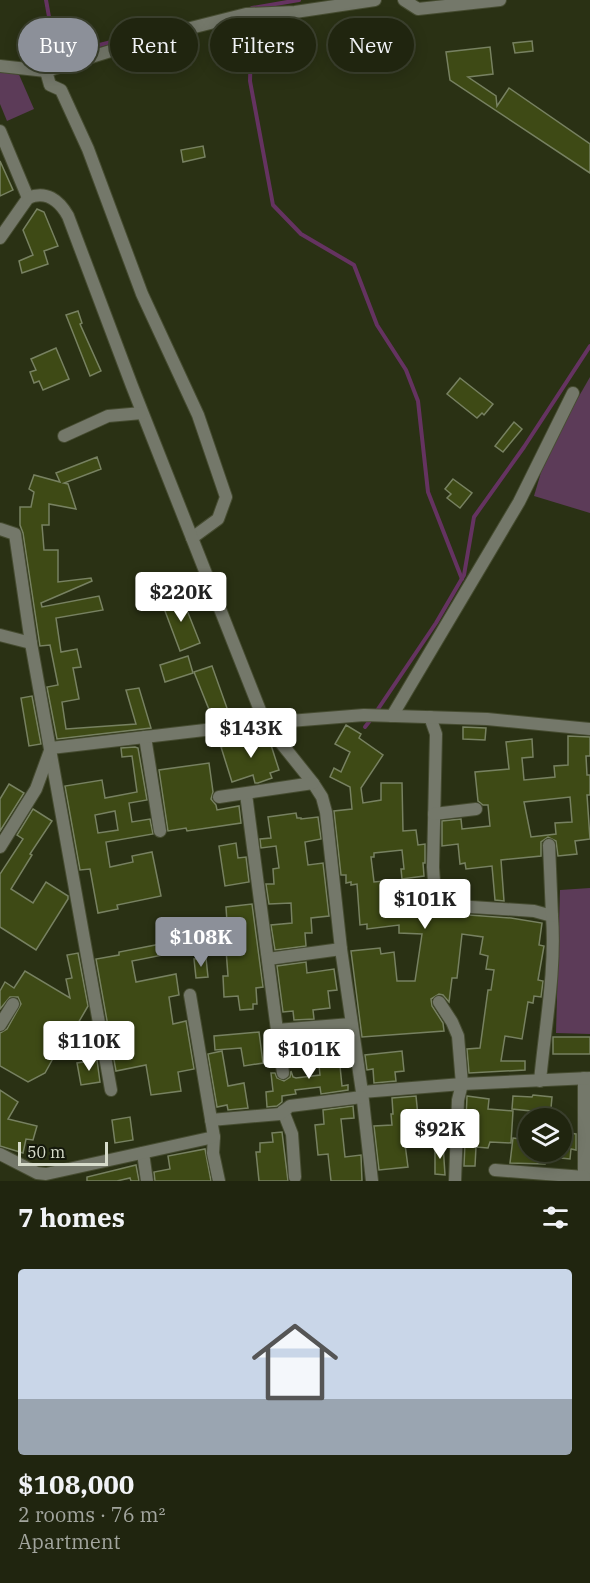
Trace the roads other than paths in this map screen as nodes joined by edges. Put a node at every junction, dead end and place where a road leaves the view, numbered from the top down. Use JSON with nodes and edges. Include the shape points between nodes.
{"nodes":[{"id":1,"x":375,"y":0,"type":"edge"},
{"id":2,"x":404,"y":0,"type":"edge"},
{"id":3,"x":500,"y":0,"type":"edge"},
{"id":4,"x":98,"y":55,"type":"edge"},
{"id":5,"x":0,"y":66,"type":"edge"},
{"id":6,"x":18,"y":68,"type":"edge"},
{"id":7,"x":46,"y":72,"type":"edge"},
{"id":8,"x":0,"y":131,"type":"edge"},
{"id":9,"x":28,"y":198,"type":"junction"},
{"id":10,"x":0,"y":238,"type":"edge"},
{"id":11,"x":573,"y":393,"type":"dead end"},
{"id":12,"x":142,"y":413,"type":"junction"},
{"id":13,"x":64,"y":436,"type":"dead end"},
{"id":14,"x":0,"y":529,"type":"edge"},
{"id":15,"x":192,"y":538,"type":"junction"},
{"id":16,"x":0,"y":635,"type":"edge"},
{"id":17,"x":31,"y":643,"type":"junction"},
{"id":18,"x":386,"y":716,"type":"junction"},
{"id":19,"x":430,"y":717,"type":"junction"},
{"id":20,"x":265,"y":723,"type":"junction"},
{"id":21,"x":590,"y":729,"type":"edge"},
{"id":22,"x":145,"y":737,"type":"junction"},
{"id":23,"x":51,"y":748,"type":"junction"},
{"id":24,"x":313,"y":783,"type":"junction"},
{"id":25,"x":246,"y":794,"type":"junction"},
{"id":26,"x":219,"y":797,"type":"dead end"},
{"id":27,"x":476,"y":809,"type":"dead end"},
{"id":28,"x":434,"y":814,"type":"junction"},
{"id":29,"x":160,"y":831,"type":"dead end"},
{"id":30,"x":549,"y":844,"type":"dead end"},
{"id":31,"x":0,"y":847,"type":"edge"},
{"id":32,"x":552,"y":916,"type":"junction"},
{"id":33,"x":341,"y":949,"type":"junction"},
{"id":34,"x":268,"y":959,"type":"junction"},
{"id":35,"x":190,"y":995,"type":"dead end"},
{"id":36,"x":439,"y":1002,"type":"dead end"},
{"id":37,"x":13,"y":1004,"type":"dead end"},
{"id":38,"x":351,"y":1024,"type":"junction"},
{"id":39,"x":0,"y":1025,"type":"edge"},
{"id":40,"x":277,"y":1030,"type":"junction"},
{"id":41,"x":283,"y":1073,"type":"dead end"},
{"id":42,"x":587,"y":1078,"type":"edge"},
{"id":43,"x":540,"y":1081,"type":"junction"},
{"id":44,"x":462,"y":1084,"type":"junction"},
{"id":45,"x":111,"y":1090,"type":"dead end"},
{"id":46,"x":362,"y":1095,"type":"junction"},
{"id":47,"x":283,"y":1112,"type":"junction"},
{"id":48,"x":211,"y":1120,"type":"junction"},
{"id":49,"x":430,"y":1136,"type":"dead end"},
{"id":50,"x":456,"y":1136,"type":"junction"},
{"id":51,"x":214,"y":1137,"type":"junction"},
{"id":52,"x":143,"y":1153,"type":"junction"},
{"id":53,"x":0,"y":1154,"type":"edge"},
{"id":54,"x":495,"y":1170,"type":"dead end"},
{"id":55,"x":295,"y":1177,"type":"dead end"},
{"id":56,"x":584,"y":1179,"type":"edge"},
{"id":57,"x":147,"y":1181,"type":"edge"},
{"id":58,"x":219,"y":1181,"type":"edge"},
{"id":59,"x":372,"y":1181,"type":"edge"},
{"id":60,"x":454,"y":1181,"type":"edge"}],
"edges":[{"from":1,"to":4,"type":"street","via":[[251,14]]},
{"from":2,"to":3,"type":"street","via":[[418,9]]},
{"from":5,"to":6,"type":"street"},
{"from":7,"to":15,"type":"street","via":[[50,85],[61,90],[88,149],[142,294],[198,415],[226,497],[218,519]]},
{"from":8,"to":9,"type":"street"},
{"from":9,"to":10,"type":"street"},
{"from":9,"to":12,"type":"street","via":[[52,197],[68,216]]},
{"from":11,"to":18,"type":"street","via":[[519,502]]},
{"from":12,"to":13,"type":"street","via":[[108,416]]},
{"from":12,"to":15,"type":"street"},
{"from":14,"to":17,"type":"street","via":[[15,534]]},
{"from":15,"to":20,"type":"street"},
{"from":16,"to":17,"type":"street"},
{"from":17,"to":23,"type":"street"},
{"from":18,"to":19,"type":"street"},
{"from":18,"to":20,"type":"street"},
{"from":19,"to":21,"type":"street","via":[[487,718]]},
{"from":19,"to":28,"type":"street","via":[[436,734]]},
{"from":20,"to":22,"type":"street"},
{"from":20,"to":24,"type":"street"},
{"from":22,"to":23,"type":"street"},
{"from":22,"to":29,"type":"street"},
{"from":23,"to":31,"type":"street","via":[[36,789]]},
{"from":23,"to":45,"type":"street"},
{"from":24,"to":25,"type":"street"},
{"from":24,"to":33,"type":"street","via":[[326,812]]},
{"from":25,"to":26,"type":"street"},
{"from":25,"to":34,"type":"street"},
{"from":27,"to":28,"type":"street"},
{"from":28,"to":32,"type":"street","via":[[434,885],[444,903]]},
{"from":30,"to":32,"type":"street"},
{"from":32,"to":43,"type":"street"},
{"from":33,"to":34,"type":"street"},
{"from":33,"to":38,"type":"street"},
{"from":34,"to":40,"type":"street"},
{"from":35,"to":48,"type":"street"},
{"from":36,"to":44,"type":"street","via":[[458,1036]]},
{"from":37,"to":39,"type":"street"},
{"from":38,"to":40,"type":"street"},
{"from":38,"to":46,"type":"street"},
{"from":40,"to":41,"type":"street"},
{"from":42,"to":43,"type":"street"},
{"from":42,"to":56,"type":"street"},
{"from":43,"to":44,"type":"street"},
{"from":44,"to":46,"type":"street"},
{"from":44,"to":50,"type":"street"},
{"from":46,"to":47,"type":"street","via":[[290,1106]]},
{"from":46,"to":59,"type":"street"},
{"from":47,"to":48,"type":"street"},
{"from":47,"to":55,"type":"street","via":[[292,1134]]},
{"from":48,"to":51,"type":"street"},
{"from":49,"to":50,"type":"street"},
{"from":50,"to":60,"type":"street"},
{"from":51,"to":52,"type":"street"},
{"from":51,"to":58,"type":"street"},
{"from":52,"to":53,"type":"street","via":[[46,1174]]},
{"from":52,"to":57,"type":"street"},
{"from":54,"to":56,"type":"street"}]}
